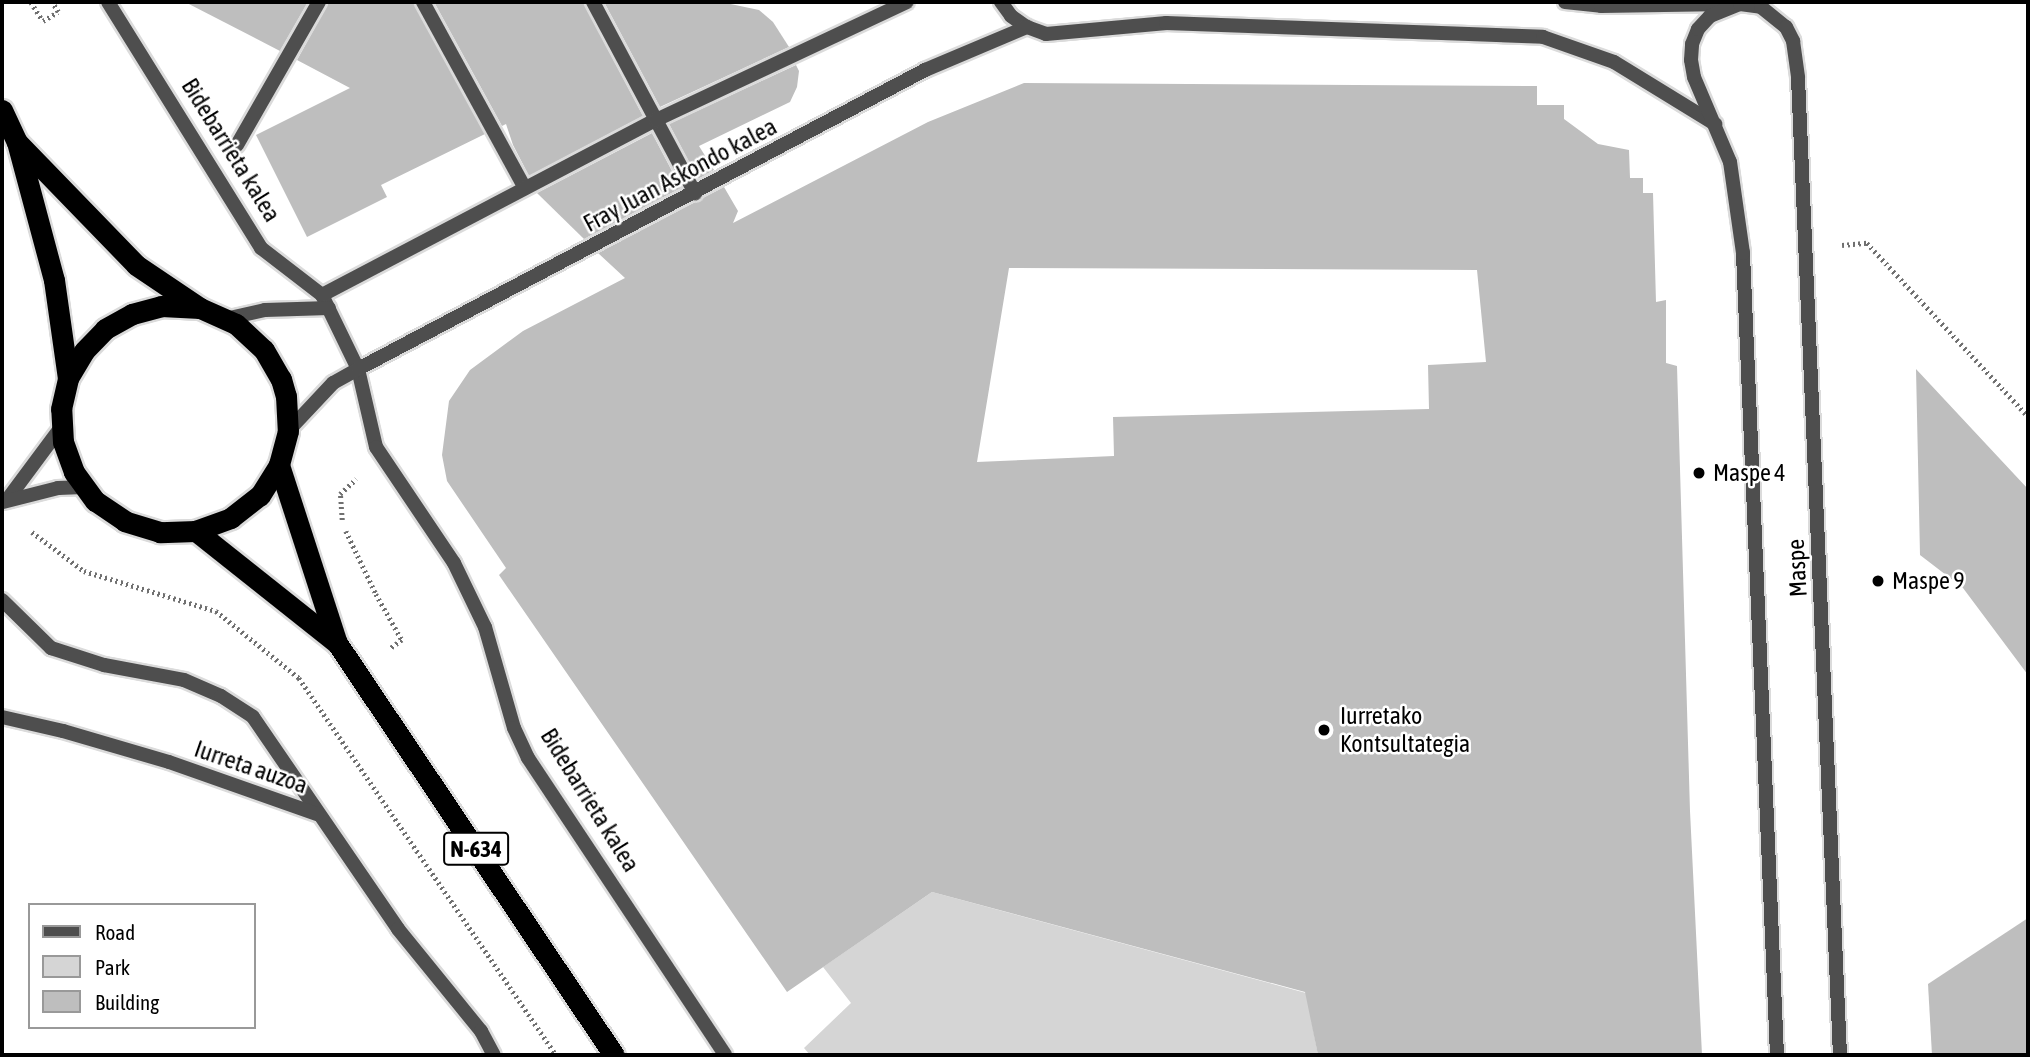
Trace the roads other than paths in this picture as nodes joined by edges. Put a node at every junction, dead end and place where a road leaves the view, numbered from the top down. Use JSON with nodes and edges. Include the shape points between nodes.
{"nodes":[{"id":1,"x":108,"y":2,"type":"edge"},
{"id":2,"x":319,"y":2,"type":"edge"},
{"id":3,"x":423,"y":2,"type":"edge"},
{"id":4,"x":593,"y":2,"type":"edge"},
{"id":5,"x":907,"y":2,"type":"edge"},
{"id":6,"x":1001,"y":2,"type":"edge"},
{"id":7,"x":1565,"y":2,"type":"edge"},
{"id":8,"x":1740,"y":4,"type":"junction"},
{"id":9,"x":1762,"y":5,"type":"edge"},
{"id":10,"x":1027,"y":27,"type":"junction"},
{"id":11,"x":2,"y":110,"type":"edge"},
{"id":12,"x":656,"y":120,"type":"junction"},
{"id":13,"x":1716,"y":124,"type":"junction"},
{"id":14,"x":17,"y":142,"type":"junction"},
{"id":15,"x":237,"y":145,"type":"dead end"},
{"id":16,"x":525,"y":188,"type":"junction"},
{"id":17,"x":695,"y":192,"type":"junction"},
{"id":18,"x":325,"y":301,"type":"junction"},
{"id":19,"x":200,"y":308,"type":"junction"},
{"id":20,"x":225,"y":319,"type":"junction"},
{"id":21,"x":358,"y":369,"type":"junction"},
{"id":22,"x":68,"y":378,"type":"junction"},
{"id":23,"x":62,"y":426,"type":"junction"},
{"id":24,"x":288,"y":431,"type":"junction"},
{"id":25,"x":279,"y":465,"type":"junction"},
{"id":26,"x":84,"y":486,"type":"junction"},
{"id":27,"x":4,"y":501,"type":"edge"},
{"id":28,"x":196,"y":531,"type":"junction"},
{"id":29,"x":2,"y":600,"type":"edge"},
{"id":30,"x":337,"y":643,"type":"junction"},
{"id":31,"x":2,"y":717,"type":"edge"},
{"id":32,"x":317,"y":814,"type":"junction"},
{"id":33,"x":494,"y":1055,"type":"edge"},
{"id":34,"x":614,"y":1055,"type":"edge"},
{"id":35,"x":725,"y":1055,"type":"edge"},
{"id":36,"x":1777,"y":1055,"type":"edge"},
{"id":37,"x":1840,"y":1055,"type":"edge"}],
"edges":[{"from":1,"to":18,"type":"street","name":"Bidebarrieta kalea","via":[[261,248]]},
{"from":2,"to":15,"type":"street"},
{"from":3,"to":16,"type":"street"},
{"from":4,"to":12,"type":"street"},
{"from":5,"to":12,"type":"street"},
{"from":6,"to":10,"type":"street"},
{"from":7,"to":8,"type":"street","via":[[1601,6]]},
{"from":8,"to":9,"type":"street"},
{"from":8,"to":13,"type":"street","name":"Maspe","via":[[1710,16],[1692,44],[1694,77]]},
{"from":9,"to":37,"type":"street","name":"Maspe","via":[[1786,27],[1793,41],[1798,78]]},
{"from":10,"to":13,"type":"street","via":[[1046,34],[1166,23],[1543,37],[1614,62]]},
{"from":10,"to":17,"type":"street","name":"Fray Juan Askondo kalea","via":[[925,70]]},
{"from":11,"to":14,"type":"highway"},
{"from":12,"to":16,"type":"street"},
{"from":12,"to":17,"type":"street"},
{"from":13,"to":36,"type":"street","name":"Maspe","via":[[1730,162],[1743,253]]},
{"from":14,"to":19,"type":"highway","via":[[136,265]]},
{"from":14,"to":22,"type":"highway","via":[[54,280]]},
{"from":16,"to":18,"type":"street"},
{"from":17,"to":21,"type":"street","name":"Fray Juan Askondo kalea"},
{"from":18,"to":20,"type":"street"},
{"from":18,"to":21,"type":"street","name":"Bidebarrieta kalea"},
{"from":19,"to":20,"type":"highway"},
{"from":19,"to":22,"type":"highway","via":[[161,306],[132,314],[105,329],[84,351]]},
{"from":20,"to":24,"type":"highway","via":[[264,350],[281,379]]},
{"from":21,"to":24,"type":"street","name":"Fray Juan Askondo kalea","via":[[333,383]]},
{"from":21,"to":35,"type":"street","name":"Bidebarrieta kalea","via":[[376,447],[454,563],[485,627],[514,728],[528,758]]},
{"from":22,"to":23,"type":"highway"},
{"from":23,"to":26,"type":"highway","via":[[70,462]]},
{"from":23,"to":27,"type":"street"},
{"from":24,"to":25,"type":"highway"},
{"from":25,"to":28,"type":"highway","via":[[260,495],[231,518]]},
{"from":25,"to":30,"type":"highway"},
{"from":26,"to":27,"type":"street"},
{"from":26,"to":28,"type":"highway","via":[[95,501],[125,521],[160,532]]},
{"from":28,"to":30,"type":"highway"},
{"from":29,"to":32,"type":"street","via":[[51,648],[104,665],[184,680],[253,717]]},
{"from":30,"to":34,"type":"highway","number":"N-634"},
{"from":31,"to":32,"type":"street","name":"Iurreta auzoa","via":[[169,762]]},
{"from":32,"to":33,"type":"street","name":"Iurreta auzoa","via":[[398,929],[481,1031]]}]}
